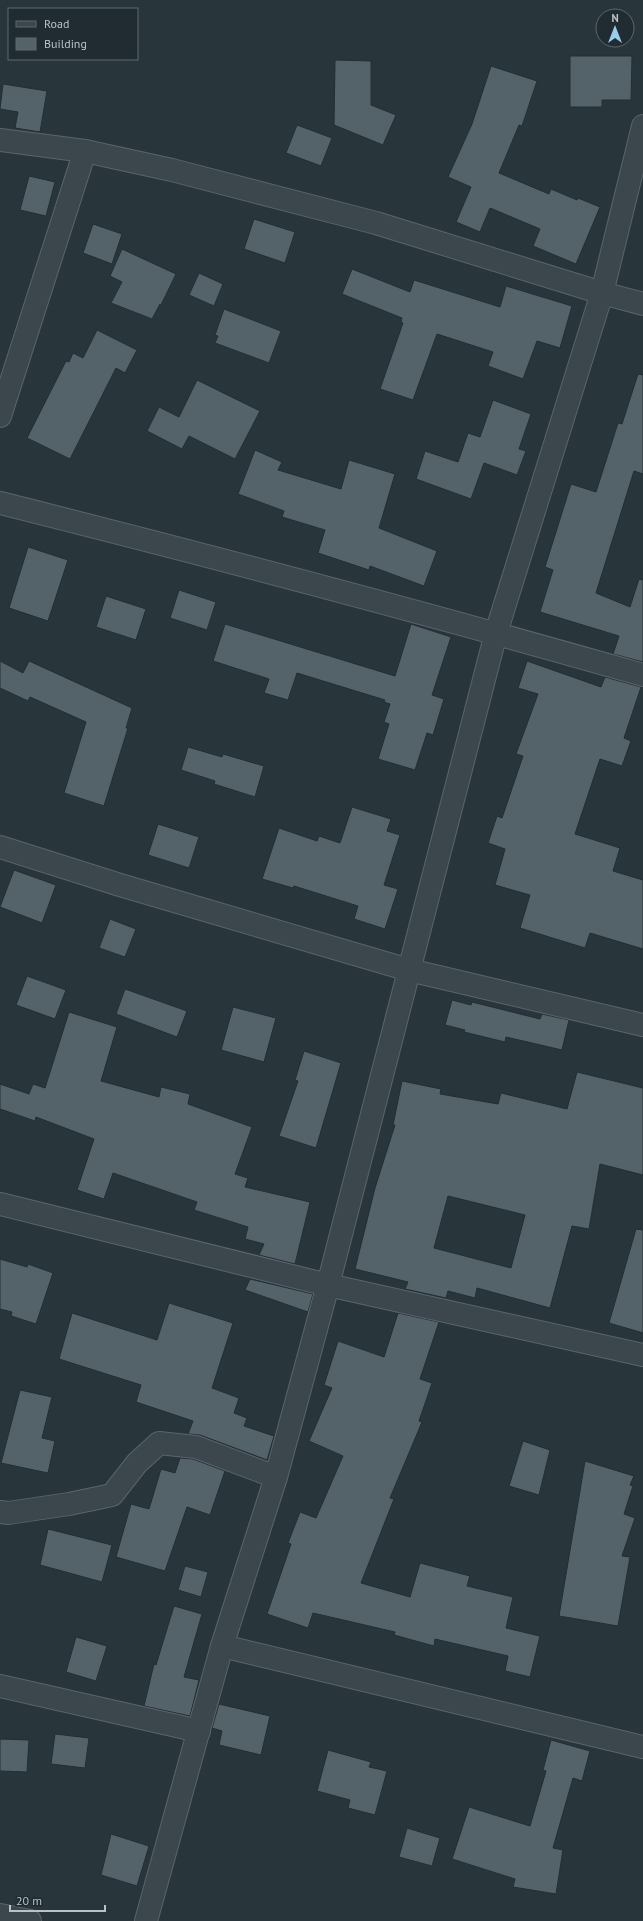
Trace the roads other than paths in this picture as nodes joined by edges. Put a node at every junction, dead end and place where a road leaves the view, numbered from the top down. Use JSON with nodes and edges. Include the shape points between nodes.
{"nodes":[{"id":1,"x":643,"y":126,"type":"edge"},
{"id":2,"x":0,"y":140,"type":"edge"},
{"id":3,"x":85,"y":151,"type":"junction"},
{"id":4,"x":602,"y":293,"type":"junction"},
{"id":5,"x":643,"y":304,"type":"edge"},
{"id":6,"x":0,"y":416,"type":"edge"},
{"id":7,"x":0,"y":503,"type":"edge"},
{"id":8,"x":496,"y":633,"type":"junction"},
{"id":9,"x":643,"y":675,"type":"edge"},
{"id":10,"x":0,"y":847,"type":"edge"},
{"id":11,"x":409,"y":970,"type":"junction"},
{"id":12,"x":643,"y":1025,"type":"edge"},
{"id":13,"x":0,"y":1204,"type":"edge"},
{"id":14,"x":328,"y":1285,"type":"junction"},
{"id":15,"x":643,"y":1355,"type":"edge"},
{"id":16,"x":276,"y":1477,"type":"junction"},
{"id":17,"x":0,"y":1512,"type":"edge"},
{"id":18,"x":222,"y":1646,"type":"junction"},
{"id":19,"x":0,"y":1686,"type":"edge"},
{"id":20,"x":199,"y":1730,"type":"junction"},
{"id":21,"x":643,"y":1747,"type":"edge"},
{"id":22,"x":0,"y":1915,"type":"edge"},
{"id":23,"x":30,"y":1921,"type":"edge"},
{"id":24,"x":146,"y":1921,"type":"edge"}],
"edges":[{"from":1,"to":4,"type":"street"},
{"from":2,"to":3,"type":"street"},
{"from":3,"to":4,"type":"street","via":[[172,170],[376,223]]},
{"from":3,"to":6,"type":"street"},
{"from":4,"to":5,"type":"street"},
{"from":4,"to":8,"type":"street"},
{"from":7,"to":8,"type":"street"},
{"from":8,"to":9,"type":"street"},
{"from":8,"to":11,"type":"street"},
{"from":10,"to":11,"type":"street"},
{"from":11,"to":12,"type":"street"},
{"from":11,"to":14,"type":"street"},
{"from":13,"to":14,"type":"street"},
{"from":14,"to":15,"type":"street"},
{"from":14,"to":16,"type":"street"},
{"from":16,"to":17,"type":"street","via":[[196,1447],[159,1443],[136,1464],[112,1496],[8,1513]]},
{"from":16,"to":18,"type":"street"},
{"from":18,"to":20,"type":"street"},
{"from":18,"to":21,"type":"street"},
{"from":19,"to":20,"type":"street"},
{"from":20,"to":24,"type":"street"},
{"from":22,"to":23,"type":"street"}]}
